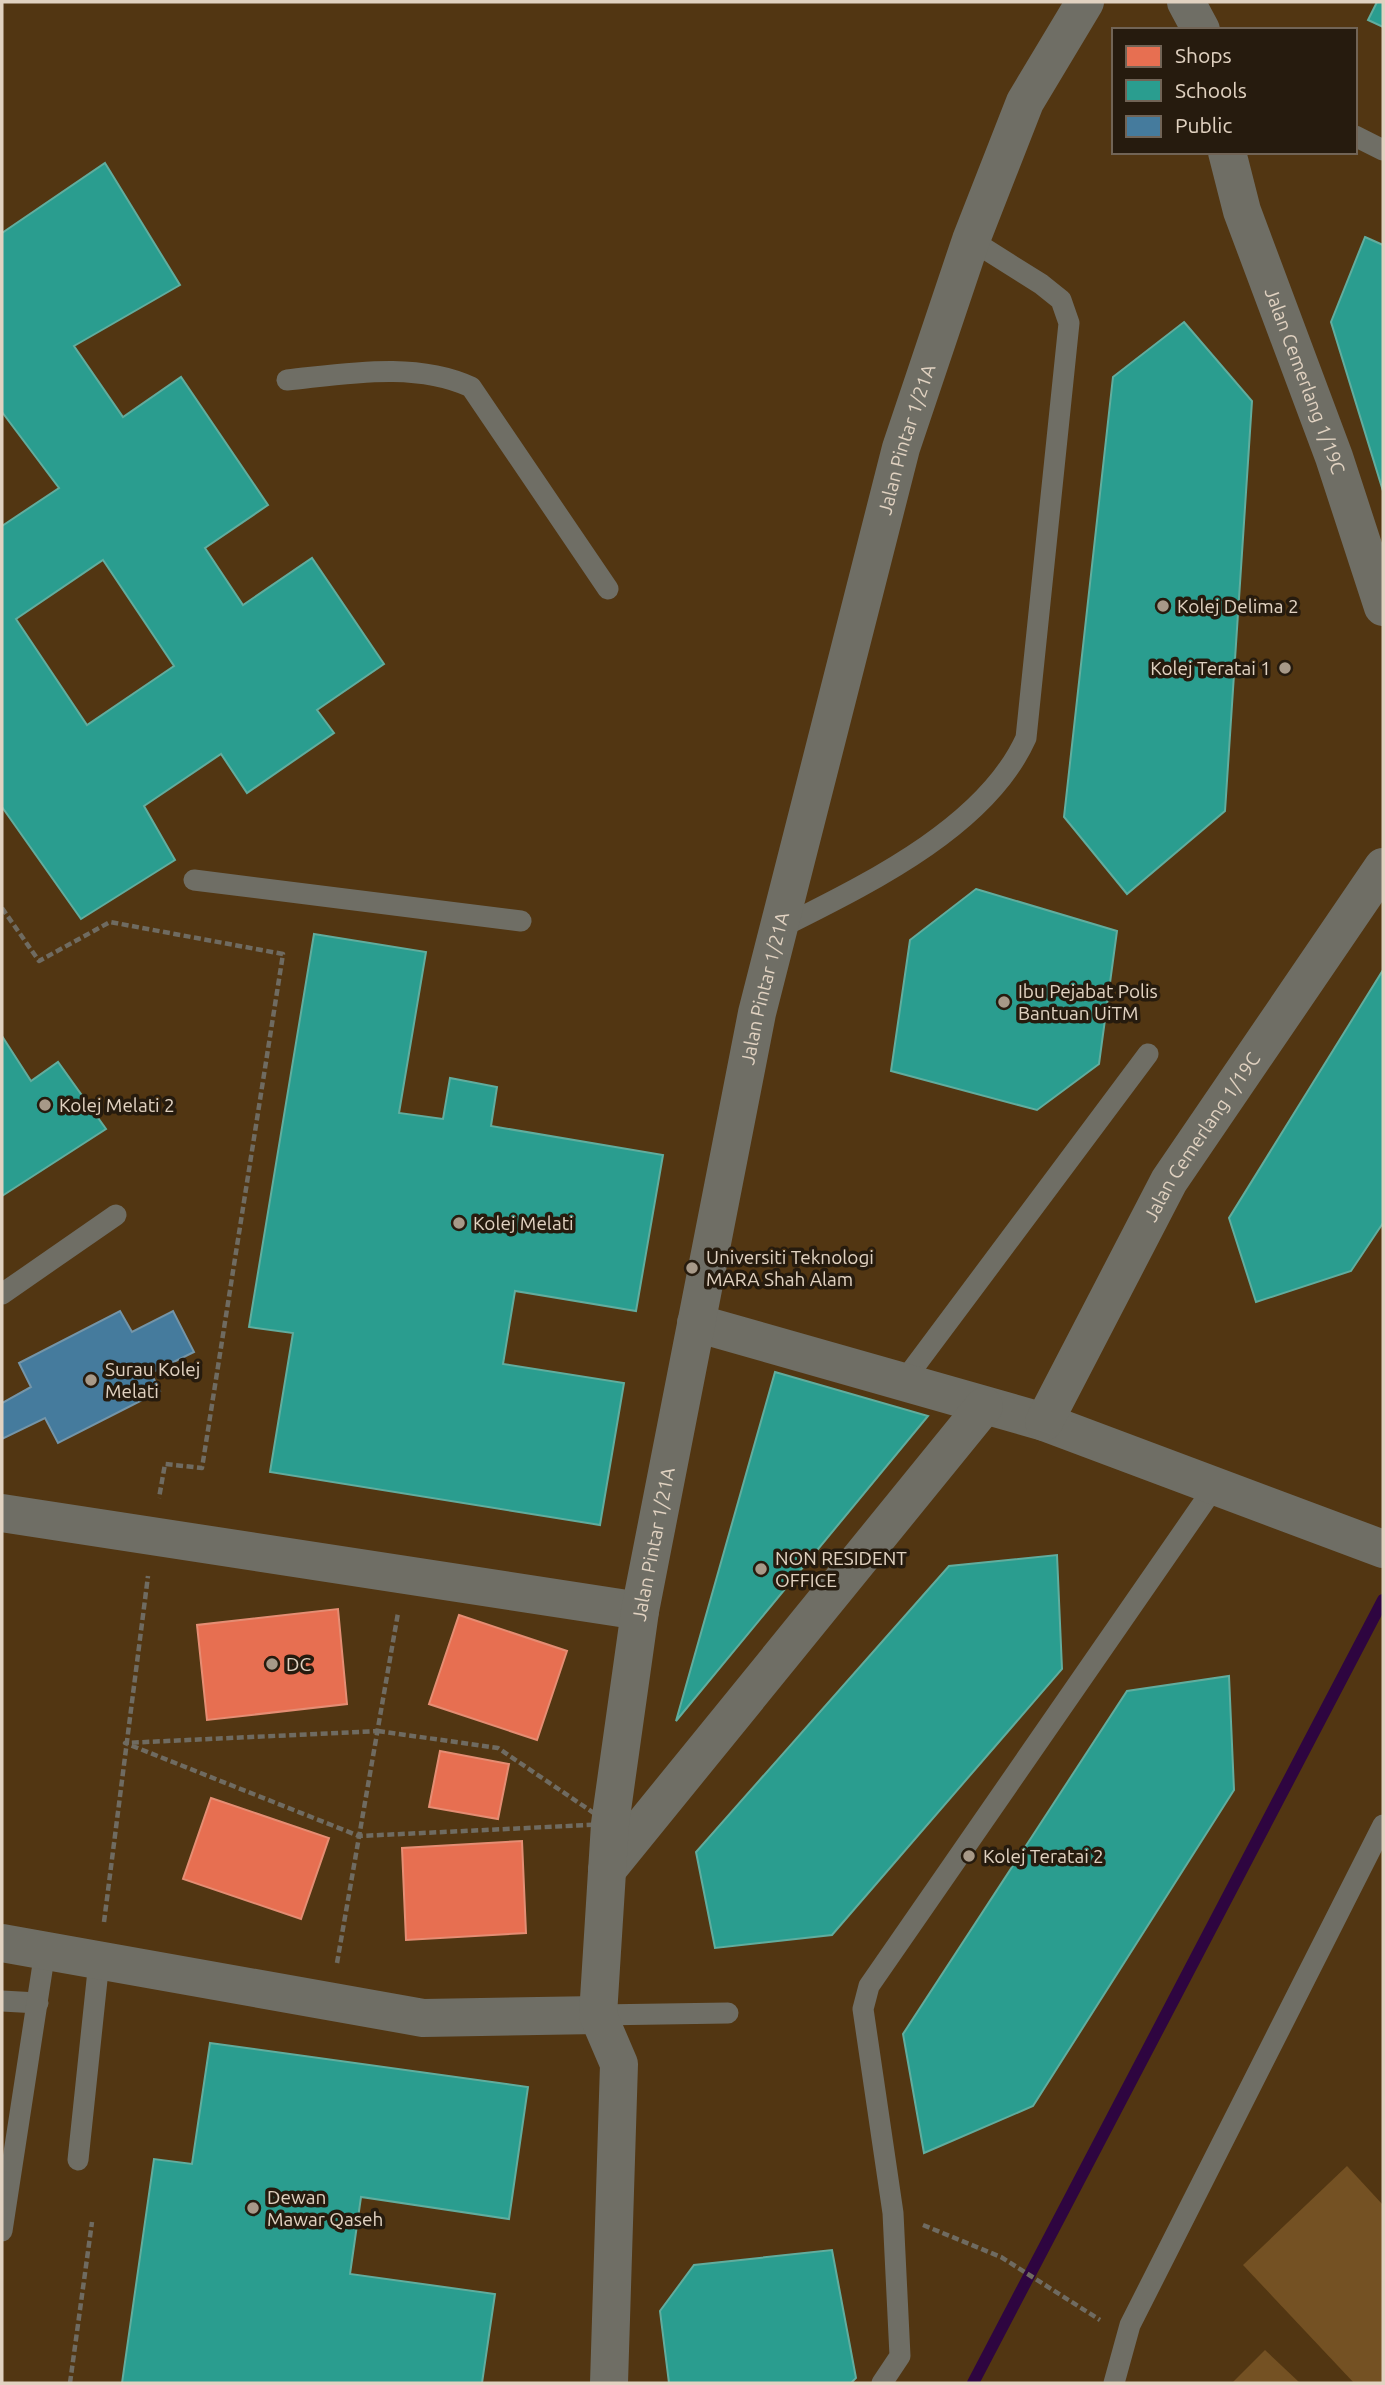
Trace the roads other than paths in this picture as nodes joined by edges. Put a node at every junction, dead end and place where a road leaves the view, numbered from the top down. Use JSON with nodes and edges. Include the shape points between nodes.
{"nodes":[{"id":1,"x":1084,"y":2,"type":"edge"},
{"id":2,"x":1186,"y":2,"type":"edge"},
{"id":3,"x":1201,"y":28,"type":"edge"},
{"id":4,"x":1357,"y":137,"type":"edge"},
{"id":5,"x":1383,"y":150,"type":"edge"},
{"id":6,"x":1228,"y":154,"type":"edge"},
{"id":7,"x":971,"y":240,"type":"junction"},
{"id":8,"x":286,"y":380,"type":"dead end"},
{"id":9,"x":608,"y":589,"type":"dead end"},
{"id":10,"x":1383,"y":607,"type":"edge"},
{"id":11,"x":1383,"y":867,"type":"edge"},
{"id":12,"x":194,"y":880,"type":"dead end"},
{"id":13,"x":522,"y":921,"type":"dead end"},
{"id":14,"x":778,"y":929,"type":"junction"},
{"id":15,"x":1148,"y":1054,"type":"dead end"},
{"id":16,"x":116,"y":1215,"type":"dead end"},
{"id":17,"x":2,"y":1294,"type":"edge"},
{"id":18,"x":696,"y":1323,"type":"junction"},
{"id":19,"x":903,"y":1382,"type":"junction"},
{"id":20,"x":984,"y":1406,"type":"junction"},
{"id":21,"x":1044,"y":1422,"type":"junction"},
{"id":22,"x":1215,"y":1486,"type":"junction"},
{"id":23,"x":2,"y":1513,"type":"edge"},
{"id":24,"x":1373,"y":1546,"type":"edge"},
{"id":25,"x":640,"y":1611,"type":"junction"},
{"id":26,"x":1383,"y":1825,"type":"edge"},
{"id":27,"x":607,"y":1870,"type":"junction"},
{"id":28,"x":2,"y":1943,"type":"edge"},
{"id":29,"x":46,"y":1951,"type":"junction"},
{"id":30,"x":99,"y":1961,"type":"junction"},
{"id":31,"x":2,"y":2001,"type":"edge"},
{"id":32,"x":38,"y":2003,"type":"junction"},
{"id":33,"x":728,"y":2013,"type":"dead end"},
{"id":34,"x":598,"y":2015,"type":"junction"},
{"id":35,"x":78,"y":2160,"type":"dead end"},
{"id":36,"x":3,"y":2221,"type":"edge"},
{"id":37,"x":609,"y":2383,"type":"edge"},
{"id":38,"x":882,"y":2383,"type":"edge"},
{"id":39,"x":1114,"y":2383,"type":"edge"}],
"edges":[{"from":1,"to":7,"type":"street","name":"Jalan Pintar 1/21A","via":[[1025,102]]},
{"from":2,"to":3,"type":"street"},
{"from":4,"to":5,"type":"lane"},
{"from":6,"to":10,"type":"street","name":"Jalan Cemerlang 1/19C","via":[[1242,211],[1334,457]]},
{"from":7,"to":14,"type":"street","name":"Jalan Pintar 1/21A","via":[[901,448]]},
{"from":7,"to":14,"type":"lane","via":[[1061,300],[1069,323],[1026,738],[1013,766],[987,797],[888,874]]},
{"from":8,"to":9,"type":"lane","via":[[379,371],[449,377],[471,387]]},
{"from":11,"to":21,"type":"street","name":"Jalan Cemerlang 1/19C","via":[[1169,1181]]},
{"from":12,"to":13,"type":"lane"},
{"from":14,"to":18,"type":"street","name":"Jalan Pintar 1/21A"},
{"from":15,"to":19,"type":"lane"},
{"from":16,"to":17,"type":"lane"},
{"from":18,"to":19,"type":"street"},
{"from":18,"to":25,"type":"street","name":"Jalan Pintar 1/21A"},
{"from":19,"to":20,"type":"street"},
{"from":20,"to":21,"type":"street"},
{"from":20,"to":27,"type":"street"},
{"from":21,"to":22,"type":"street"},
{"from":22,"to":24,"type":"street"},
{"from":22,"to":38,"type":"lane","via":[[869,1986],[863,2009],[893,2213],[900,2356]]},
{"from":23,"to":25,"type":"street"},
{"from":25,"to":27,"type":"street","name":"Jalan Pintar 1/21A"},
{"from":26,"to":39,"type":"lane","via":[[1130,2325]]},
{"from":27,"to":34,"type":"street","name":"Jalan Pintar 1/21A"},
{"from":28,"to":29,"type":"street"},
{"from":29,"to":30,"type":"street"},
{"from":29,"to":32,"type":"lane"},
{"from":30,"to":34,"type":"street","via":[[424,2018]]},
{"from":30,"to":35,"type":"lane"},
{"from":31,"to":32,"type":"lane"},
{"from":32,"to":36,"type":"lane"},
{"from":33,"to":34,"type":"lane"},
{"from":34,"to":37,"type":"street","via":[[619,2064]]}]}
